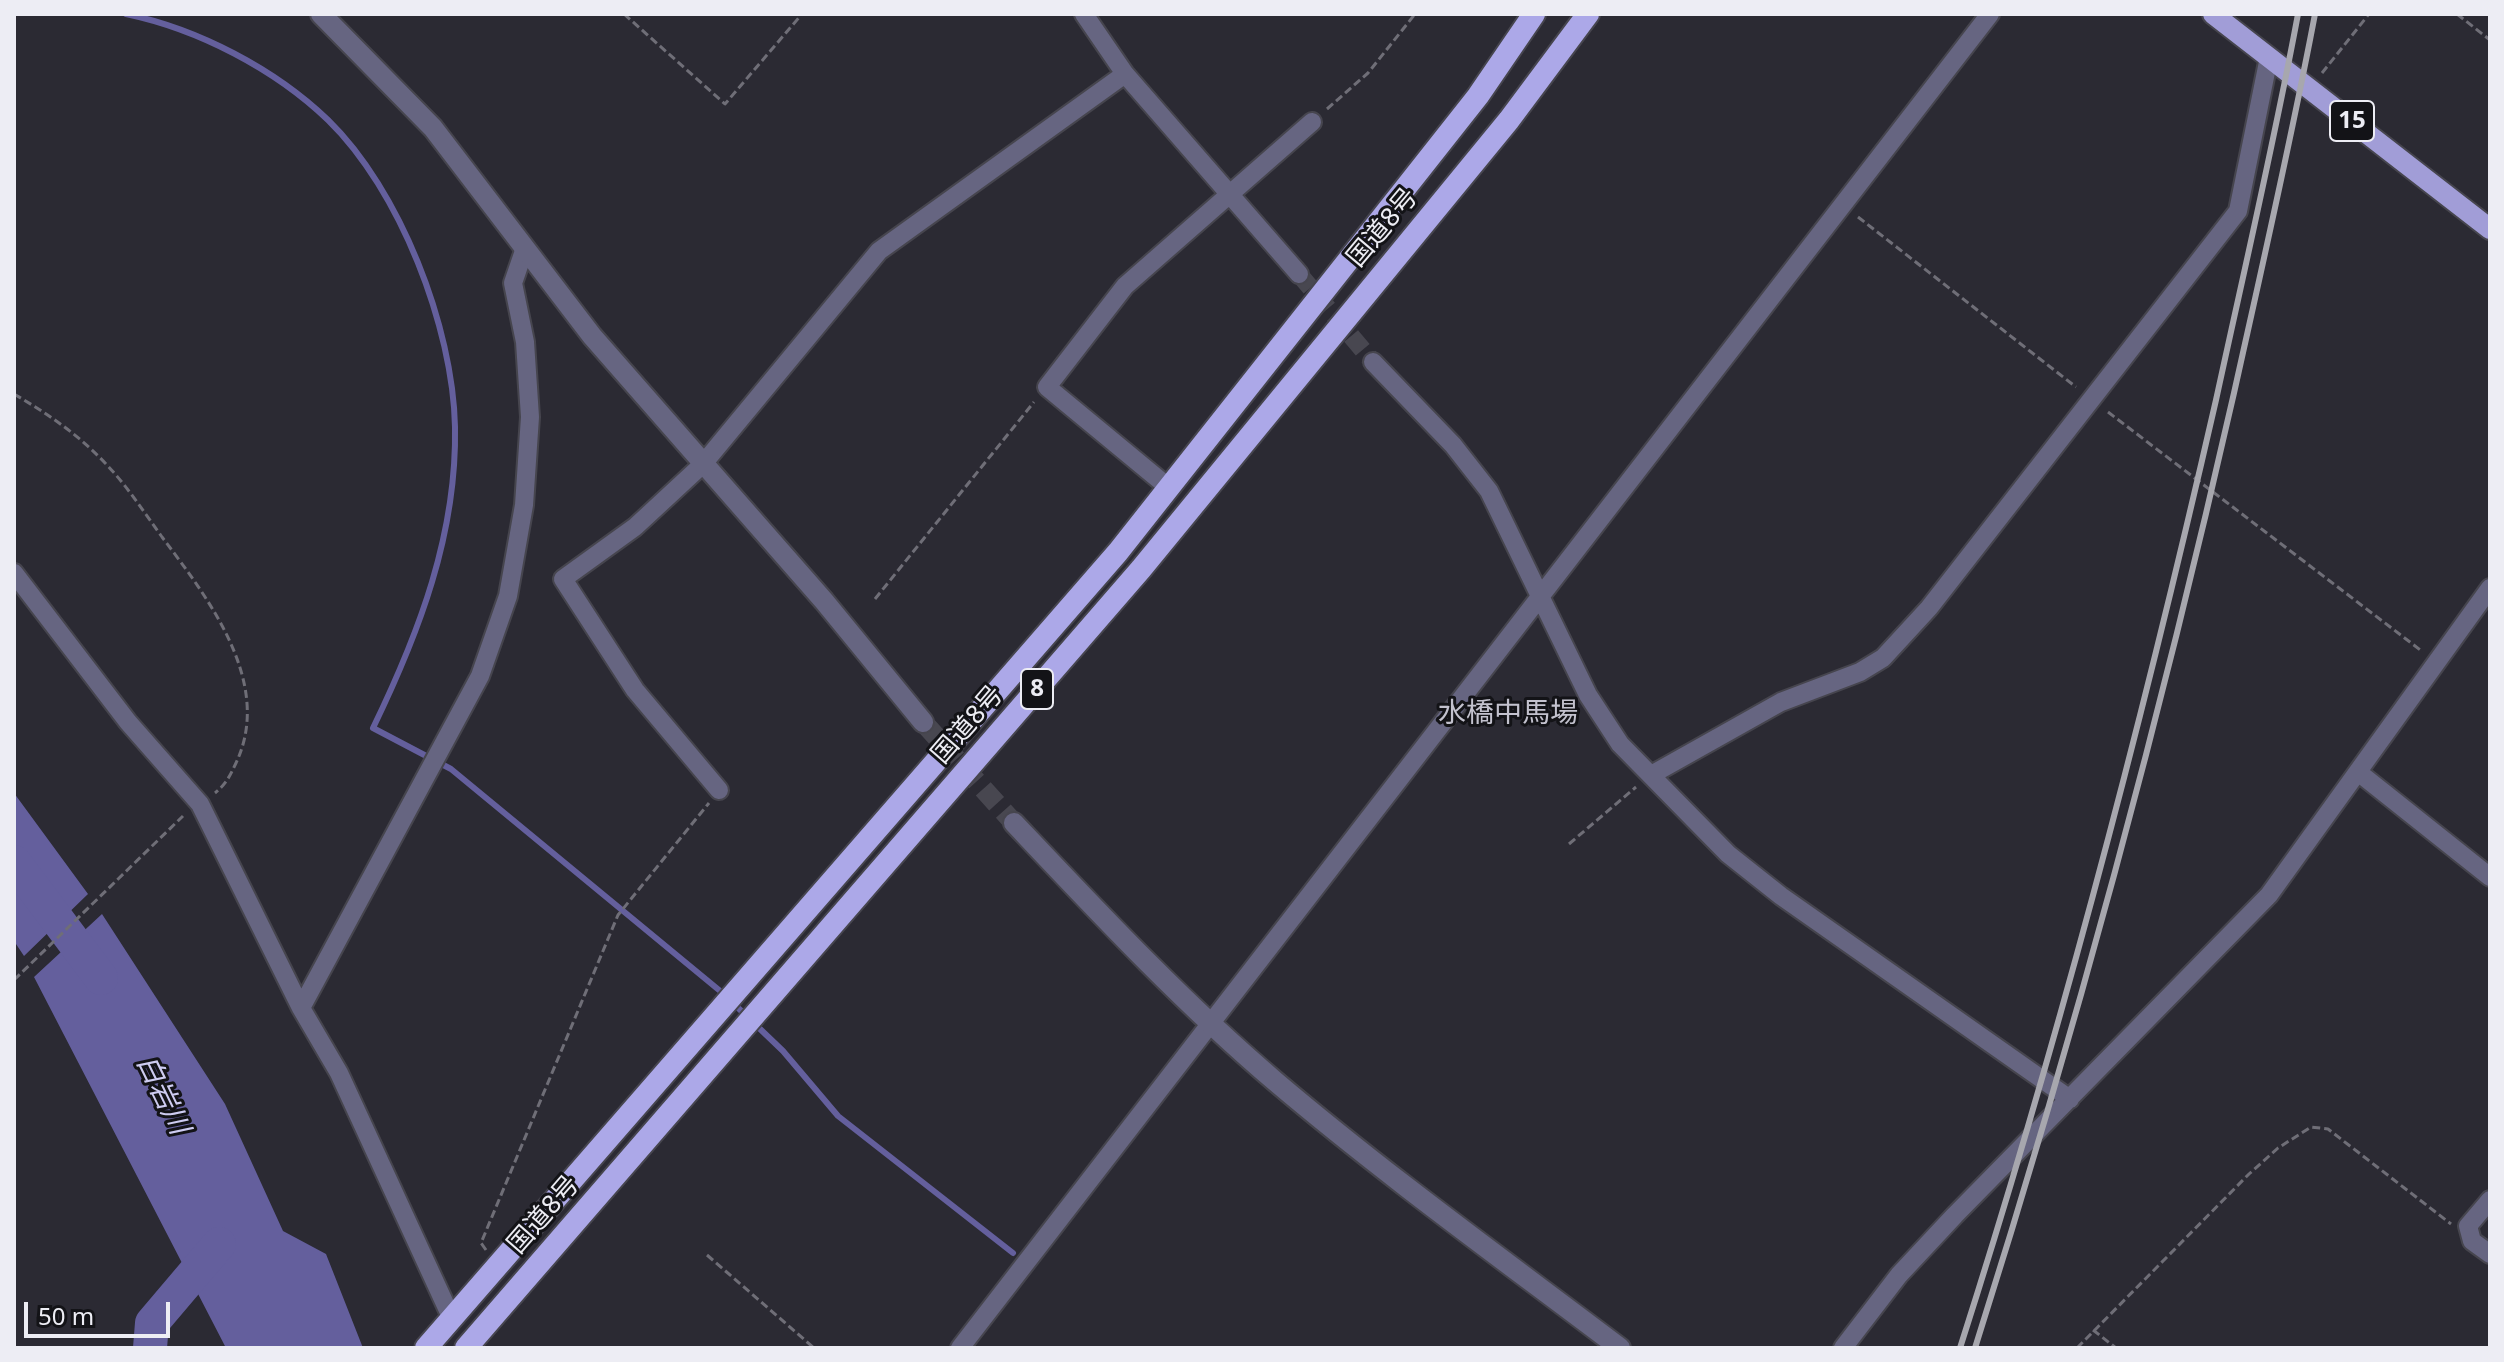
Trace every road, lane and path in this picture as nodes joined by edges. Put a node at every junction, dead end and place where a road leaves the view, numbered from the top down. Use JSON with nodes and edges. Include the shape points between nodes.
{"nodes":[{"id":1,"x":321,"y":14,"type":"edge"},
{"id":2,"x":624,"y":14,"type":"edge"},
{"id":3,"x":802,"y":14,"type":"edge"},
{"id":4,"x":1084,"y":14,"type":"edge"},
{"id":5,"x":1415,"y":14,"type":"edge"},
{"id":6,"x":1534,"y":14,"type":"edge"},
{"id":7,"x":1588,"y":14,"type":"edge"},
{"id":8,"x":1990,"y":14,"type":"edge"},
{"id":9,"x":2213,"y":14,"type":"edge"},
{"id":10,"x":2369,"y":14,"type":"edge"},
{"id":11,"x":2457,"y":14,"type":"edge"},
{"id":12,"x":2490,"y":40,"type":"edge"},
{"id":13,"x":2269,"y":57,"type":"junction"},
{"id":14,"x":1125,"y":74,"type":"junction"},
{"id":15,"x":2309,"y":89,"type":"junction"},
{"id":16,"x":1312,"y":122,"type":"joint"},
{"id":17,"x":1229,"y":196,"type":"junction"},
{"id":18,"x":1843,"y":205,"type":"junction"},
{"id":19,"x":2490,"y":229,"type":"edge"},
{"id":20,"x":525,"y":248,"type":"junction"},
{"id":21,"x":1299,"y":274,"type":"tunnel mouth"},
{"id":22,"x":1373,"y":362,"type":"tunnel mouth"},
{"id":23,"x":1047,"y":387,"type":"junction"},
{"id":24,"x":14,"y":394,"type":"edge"},
{"id":25,"x":2090,"y":398,"type":"junction"},
{"id":26,"x":703,"y":464,"type":"junction"},
{"id":27,"x":1168,"y":487,"type":"junction"},
{"id":28,"x":14,"y":573,"type":"edge"},
{"id":29,"x":2490,"y":588,"type":"edge"},
{"id":30,"x":1542,"y":594,"type":"junction"},
{"id":31,"x":875,"y":599,"type":"dead end"},
{"id":32,"x":2436,"y":662,"type":"junction"},
{"id":33,"x":923,"y":722,"type":"tunnel mouth"},
{"id":34,"x":2358,"y":772,"type":"junction"},
{"id":35,"x":1651,"y":775,"type":"junction"},
{"id":36,"x":719,"y":790,"type":"joint"},
{"id":37,"x":200,"y":804,"type":"junction"},
{"id":38,"x":183,"y":816,"type":"dead end"},
{"id":39,"x":1014,"y":823,"type":"tunnel mouth"},
{"id":40,"x":1569,"y":844,"type":"dead end"},
{"id":41,"x":2490,"y":877,"type":"edge"},
{"id":42,"x":14,"y":980,"type":"edge"},
{"id":43,"x":301,"y":1008,"type":"junction"},
{"id":44,"x":1212,"y":1025,"type":"junction"},
{"id":45,"x":2070,"y":1099,"type":"junction"},
{"id":46,"x":2490,"y":1200,"type":"edge"},
{"id":47,"x":2468,"y":1226,"type":"junction"},
{"id":48,"x":2490,"y":1254,"type":"edge"},
{"id":49,"x":707,"y":1255,"type":"dead end"},
{"id":50,"x":496,"y":1267,"type":"junction"},
{"id":51,"x":452,"y":1319,"type":"junction"},
{"id":52,"x":2093,"y":1330,"type":"junction"},
{"id":53,"x":431,"y":1342,"type":"edge"},
{"id":54,"x":466,"y":1348,"type":"edge"},
{"id":55,"x":814,"y":1348,"type":"edge"},
{"id":56,"x":960,"y":1348,"type":"edge"},
{"id":57,"x":1620,"y":1348,"type":"edge"},
{"id":58,"x":1843,"y":1348,"type":"edge"},
{"id":59,"x":2077,"y":1348,"type":"edge"},
{"id":60,"x":2116,"y":1348,"type":"edge"}],
"edges":[{"from":1,"to":20,"type":"street","via":[[433,128]]},
{"from":2,"to":3,"type":"path","via":[[725,104]]},
{"from":4,"to":14,"type":"street"},
{"from":5,"to":16,"type":"path","via":[[1368,73]]},
{"from":6,"to":27,"type":"highway","name":"国道8号","number":"8","via":[[1478,96]]},
{"from":7,"to":54,"type":"highway","name":"国道8号","number":"8","via":[[1509,120],[1141,569]]},
{"from":8,"to":18,"type":"street"},
{"from":9,"to":13,"type":"main road","number":"15"},
{"from":10,"to":15,"type":"path"},
{"from":11,"to":12,"type":"path"},
{"from":13,"to":15,"type":"main road","number":"15"},
{"from":13,"to":25,"type":"street","via":[[2238,211]]},
{"from":14,"to":17,"type":"street"},
{"from":14,"to":26,"type":"street","via":[[879,251]]},
{"from":15,"to":19,"type":"main road","number":"15"},
{"from":16,"to":17,"type":"street"},
{"from":17,"to":21,"type":"street"},
{"from":17,"to":23,"type":"street","via":[[1125,286]]},
{"from":18,"to":25,"type":"path"},
{"from":18,"to":30,"type":"street"},
{"from":20,"to":26,"type":"street","via":[[592,336]]},
{"from":20,"to":43,"type":"street","via":[[513,283],[525,342],[530,417],[524,505],[508,596],[480,676]]},
{"from":22,"to":30,"type":"street","via":[[1489,491]]},
{"from":23,"to":27,"type":"street"},
{"from":23,"to":31,"type":"path"},
{"from":24,"to":37,"type":"path","via":[[62,423],[107,464],[223,624],[237,656],[246,707],[244,745],[225,785]]},
{"from":25,"to":32,"type":"path"},
{"from":25,"to":35,"type":"street","via":[[1929,608],[1883,658],[1781,702]]},
{"from":26,"to":33,"type":"street"},
{"from":26,"to":36,"type":"street","via":[[635,527],[563,579],[635,690]]},
{"from":27,"to":50,"type":"highway","name":"国道8号","number":"8","via":[[1118,552]]},
{"from":28,"to":37,"type":"street","via":[[128,722]]},
{"from":29,"to":32,"type":"street"},
{"from":30,"to":35,"type":"street","via":[[1588,695],[1620,744]]},
{"from":30,"to":44,"type":"street"},
{"from":32,"to":34,"type":"street"},
{"from":34,"to":41,"type":"street"},
{"from":34,"to":45,"type":"street","via":[[2269,895]]},
{"from":35,"to":40,"type":"path"},
{"from":35,"to":45,"type":"street","via":[[1728,854],[1781,896]]},
{"from":36,"to":50,"type":"path","via":[[618,915],[481,1243]]},
{"from":37,"to":43,"type":"street"},
{"from":38,"to":42,"type":"path"},
{"from":39,"to":44,"type":"street"},
{"from":43,"to":51,"type":"street","via":[[339,1073]]},
{"from":44,"to":56,"type":"street"},
{"from":44,"to":57,"type":"street","via":[[1359,1150]]},
{"from":45,"to":58,"type":"street","via":[[1899,1275]]},
{"from":46,"to":47,"type":"street"},
{"from":47,"to":48,"type":"street","via":[[2472,1241]]},
{"from":47,"to":52,"type":"path","via":[[2449,1224],[2328,1129],[2311,1127],[2258,1165]]},
{"from":49,"to":55,"type":"path"},
{"from":50,"to":51,"type":"highway","name":"国道8号","number":"8"},
{"from":51,"to":53,"type":"highway","name":"国道8号","number":"8"},
{"from":52,"to":59,"type":"path"},
{"from":52,"to":60,"type":"path"}]}
